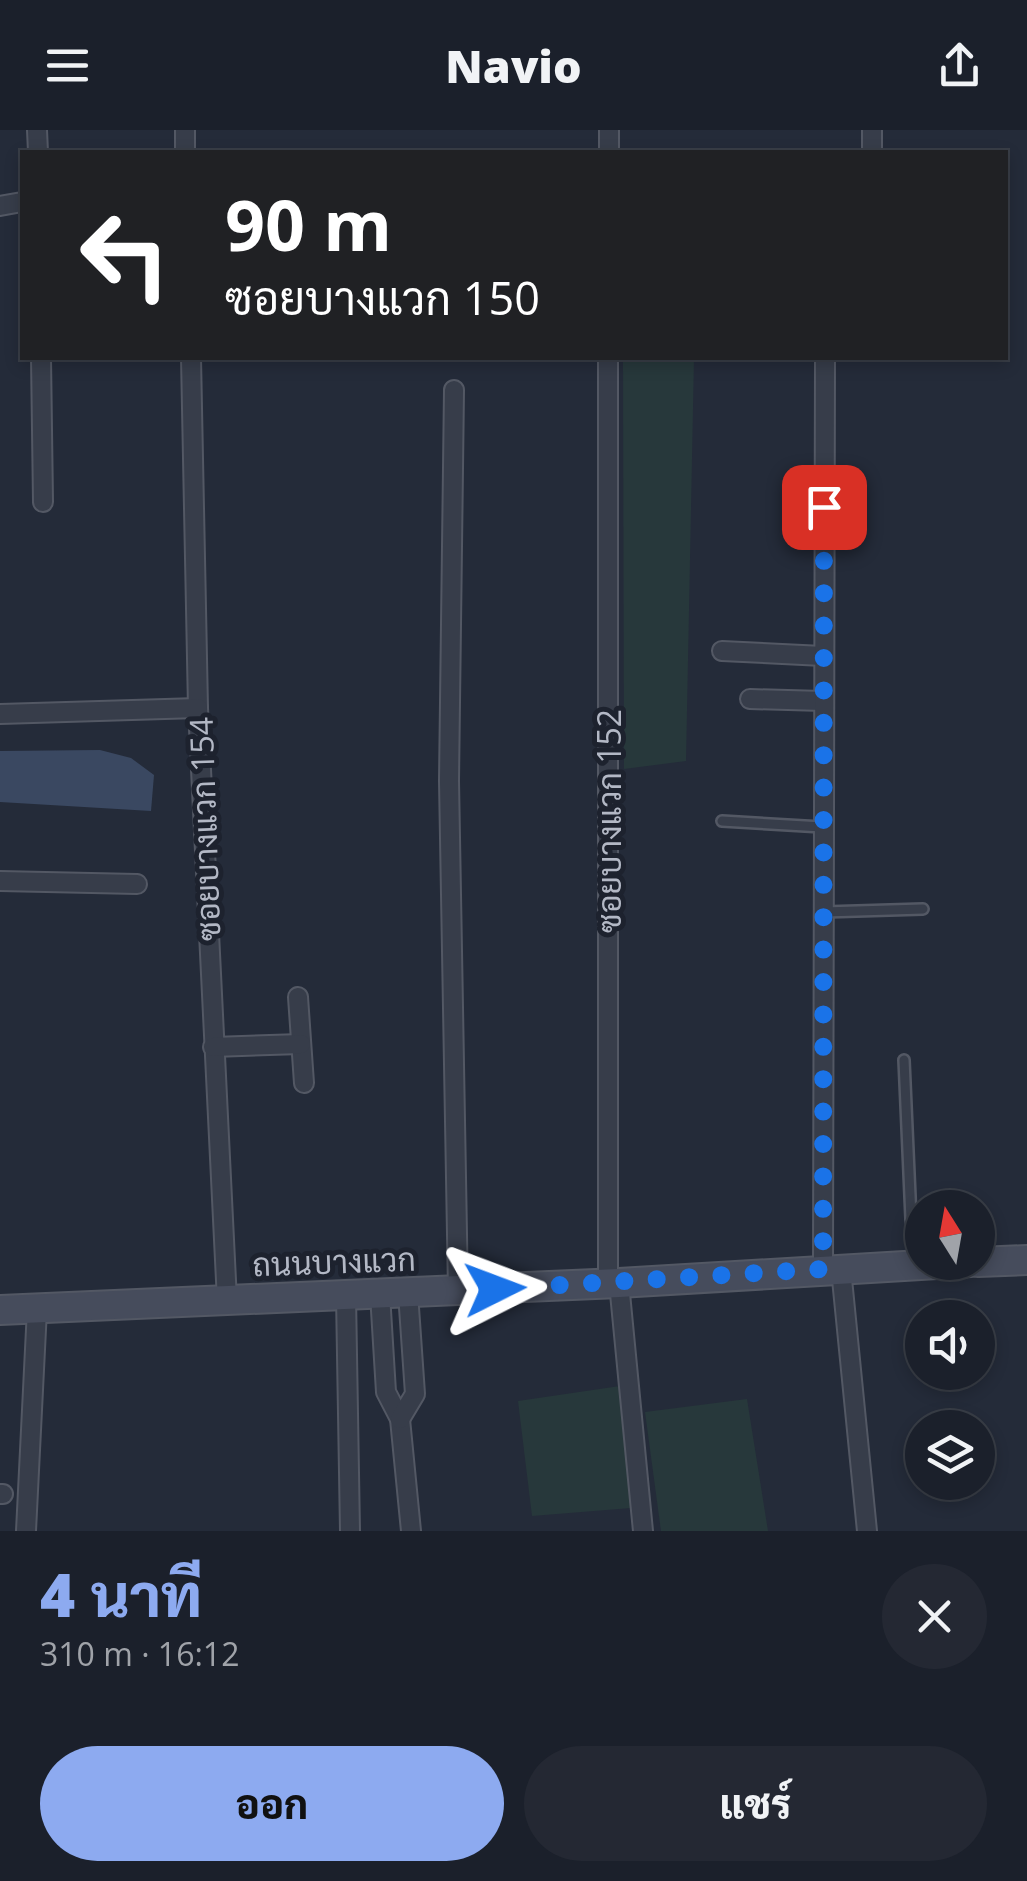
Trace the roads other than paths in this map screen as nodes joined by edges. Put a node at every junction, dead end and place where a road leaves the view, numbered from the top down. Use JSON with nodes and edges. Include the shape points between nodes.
{"nodes":[{"id":1,"x":41,"y":360,"type":"edge"},
{"id":2,"x":191,"y":360,"type":"edge"},
{"id":3,"x":608,"y":360,"type":"edge"},
{"id":4,"x":825,"y":360,"type":"edge"},
{"id":5,"x":454,"y":390,"type":"dead end"},
{"id":6,"x":43,"y":502,"type":"dead end"},
{"id":7,"x":722,"y":651,"type":"dead end"},
{"id":8,"x":823,"y":656,"type":"junction"},
{"id":9,"x":750,"y":699,"type":"dead end"},
{"id":10,"x":823,"y":701,"type":"junction"},
{"id":11,"x":198,"y":708,"type":"junction"},
{"id":12,"x":0,"y":714,"type":"edge"},
{"id":13,"x":722,"y":821,"type":"dead end"},
{"id":14,"x":822,"y":828,"type":"junction"},
{"id":15,"x":0,"y":880,"type":"edge"},
{"id":16,"x":137,"y":884,"type":"dead end"},
{"id":17,"x":923,"y":909,"type":"dead end"},
{"id":18,"x":822,"y":912,"type":"junction"},
{"id":19,"x":298,"y":997,"type":"dead end"},
{"id":20,"x":301,"y":1044,"type":"junction"},
{"id":21,"x":213,"y":1048,"type":"junction"},
{"id":22,"x":904,"y":1060,"type":"dead end"},
{"id":23,"x":304,"y":1083,"type":"dead end"},
{"id":24,"x":909,"y":1190,"type":"edge"},
{"id":25,"x":1027,"y":1260,"type":"edge"},
{"id":26,"x":995,"y":1261,"type":"edge"},
{"id":27,"x":905,"y":1265,"type":"edge"},
{"id":28,"x":832,"y":1269,"type":"junction"},
{"id":29,"x":614,"y":1284,"type":"junction"},
{"id":30,"x":458,"y":1291,"type":"junction"},
{"id":31,"x":394,"y":1294,"type":"junction"},
{"id":32,"x":346,"y":1296,"type":"junction"},
{"id":33,"x":226,"y":1300,"type":"junction"},
{"id":34,"x":37,"y":1309,"type":"junction"},
{"id":35,"x":0,"y":1310,"type":"edge"},
{"id":36,"x":400,"y":1419,"type":"junction"},
{"id":37,"x":26,"y":1531,"type":"edge"},
{"id":38,"x":350,"y":1531,"type":"edge"},
{"id":39,"x":411,"y":1531,"type":"edge"},
{"id":40,"x":644,"y":1531,"type":"edge"},
{"id":41,"x":867,"y":1531,"type":"edge"}],
"edges":[{"from":1,"to":6,"type":"street"},
{"from":2,"to":11,"type":"street","name":"ซอยบางแวก 154"},
{"from":3,"to":29,"type":"street","name":"ซอยบางแวก 152"},
{"from":4,"to":8,"type":"street"},
{"from":5,"to":30,"type":"street","via":[[450,781]]},
{"from":7,"to":8,"type":"street"},
{"from":8,"to":10,"type":"street"},
{"from":9,"to":10,"type":"street"},
{"from":10,"to":14,"type":"street"},
{"from":11,"to":12,"type":"street"},
{"from":11,"to":21,"type":"street","name":"ซอยบางแวก 154"},
{"from":13,"to":14,"type":"lane"},
{"from":14,"to":18,"type":"street"},
{"from":15,"to":16,"type":"street"},
{"from":17,"to":18,"type":"lane"},
{"from":18,"to":28,"type":"street"},
{"from":19,"to":20,"type":"street"},
{"from":20,"to":21,"type":"street"},
{"from":20,"to":23,"type":"street"},
{"from":21,"to":33,"type":"street","name":"ซอยบางแวก 154"},
{"from":22,"to":24,"type":"lane"},
{"from":25,"to":26,"type":"main road","name":"ถนนบางแวก"},
{"from":27,"to":28,"type":"main road","name":"ถนนบางแวก"},
{"from":28,"to":29,"type":"main road","name":"ถนนบางแวก"},
{"from":28,"to":41,"type":"street"},
{"from":29,"to":30,"type":"main road","name":"ถนนบางแวก"},
{"from":29,"to":40,"type":"street","name":"ซอยบางแวก 152"},
{"from":30,"to":31,"type":"main road","name":"ถนนบางแวก"},
{"from":31,"to":32,"type":"main road","name":"ถนนบางแวก"},
{"from":31,"to":36,"type":"street","via":[[386,1392]]},
{"from":31,"to":36,"type":"street","via":[[415,1394]]},
{"from":32,"to":33,"type":"main road","name":"ถนนบางแวก"},
{"from":32,"to":38,"type":"street"},
{"from":33,"to":34,"type":"main road","name":"ถนนบางแวก"},
{"from":34,"to":35,"type":"main road","name":"ถนนบางแวก"},
{"from":34,"to":37,"type":"street"},
{"from":36,"to":39,"type":"street"}]}
